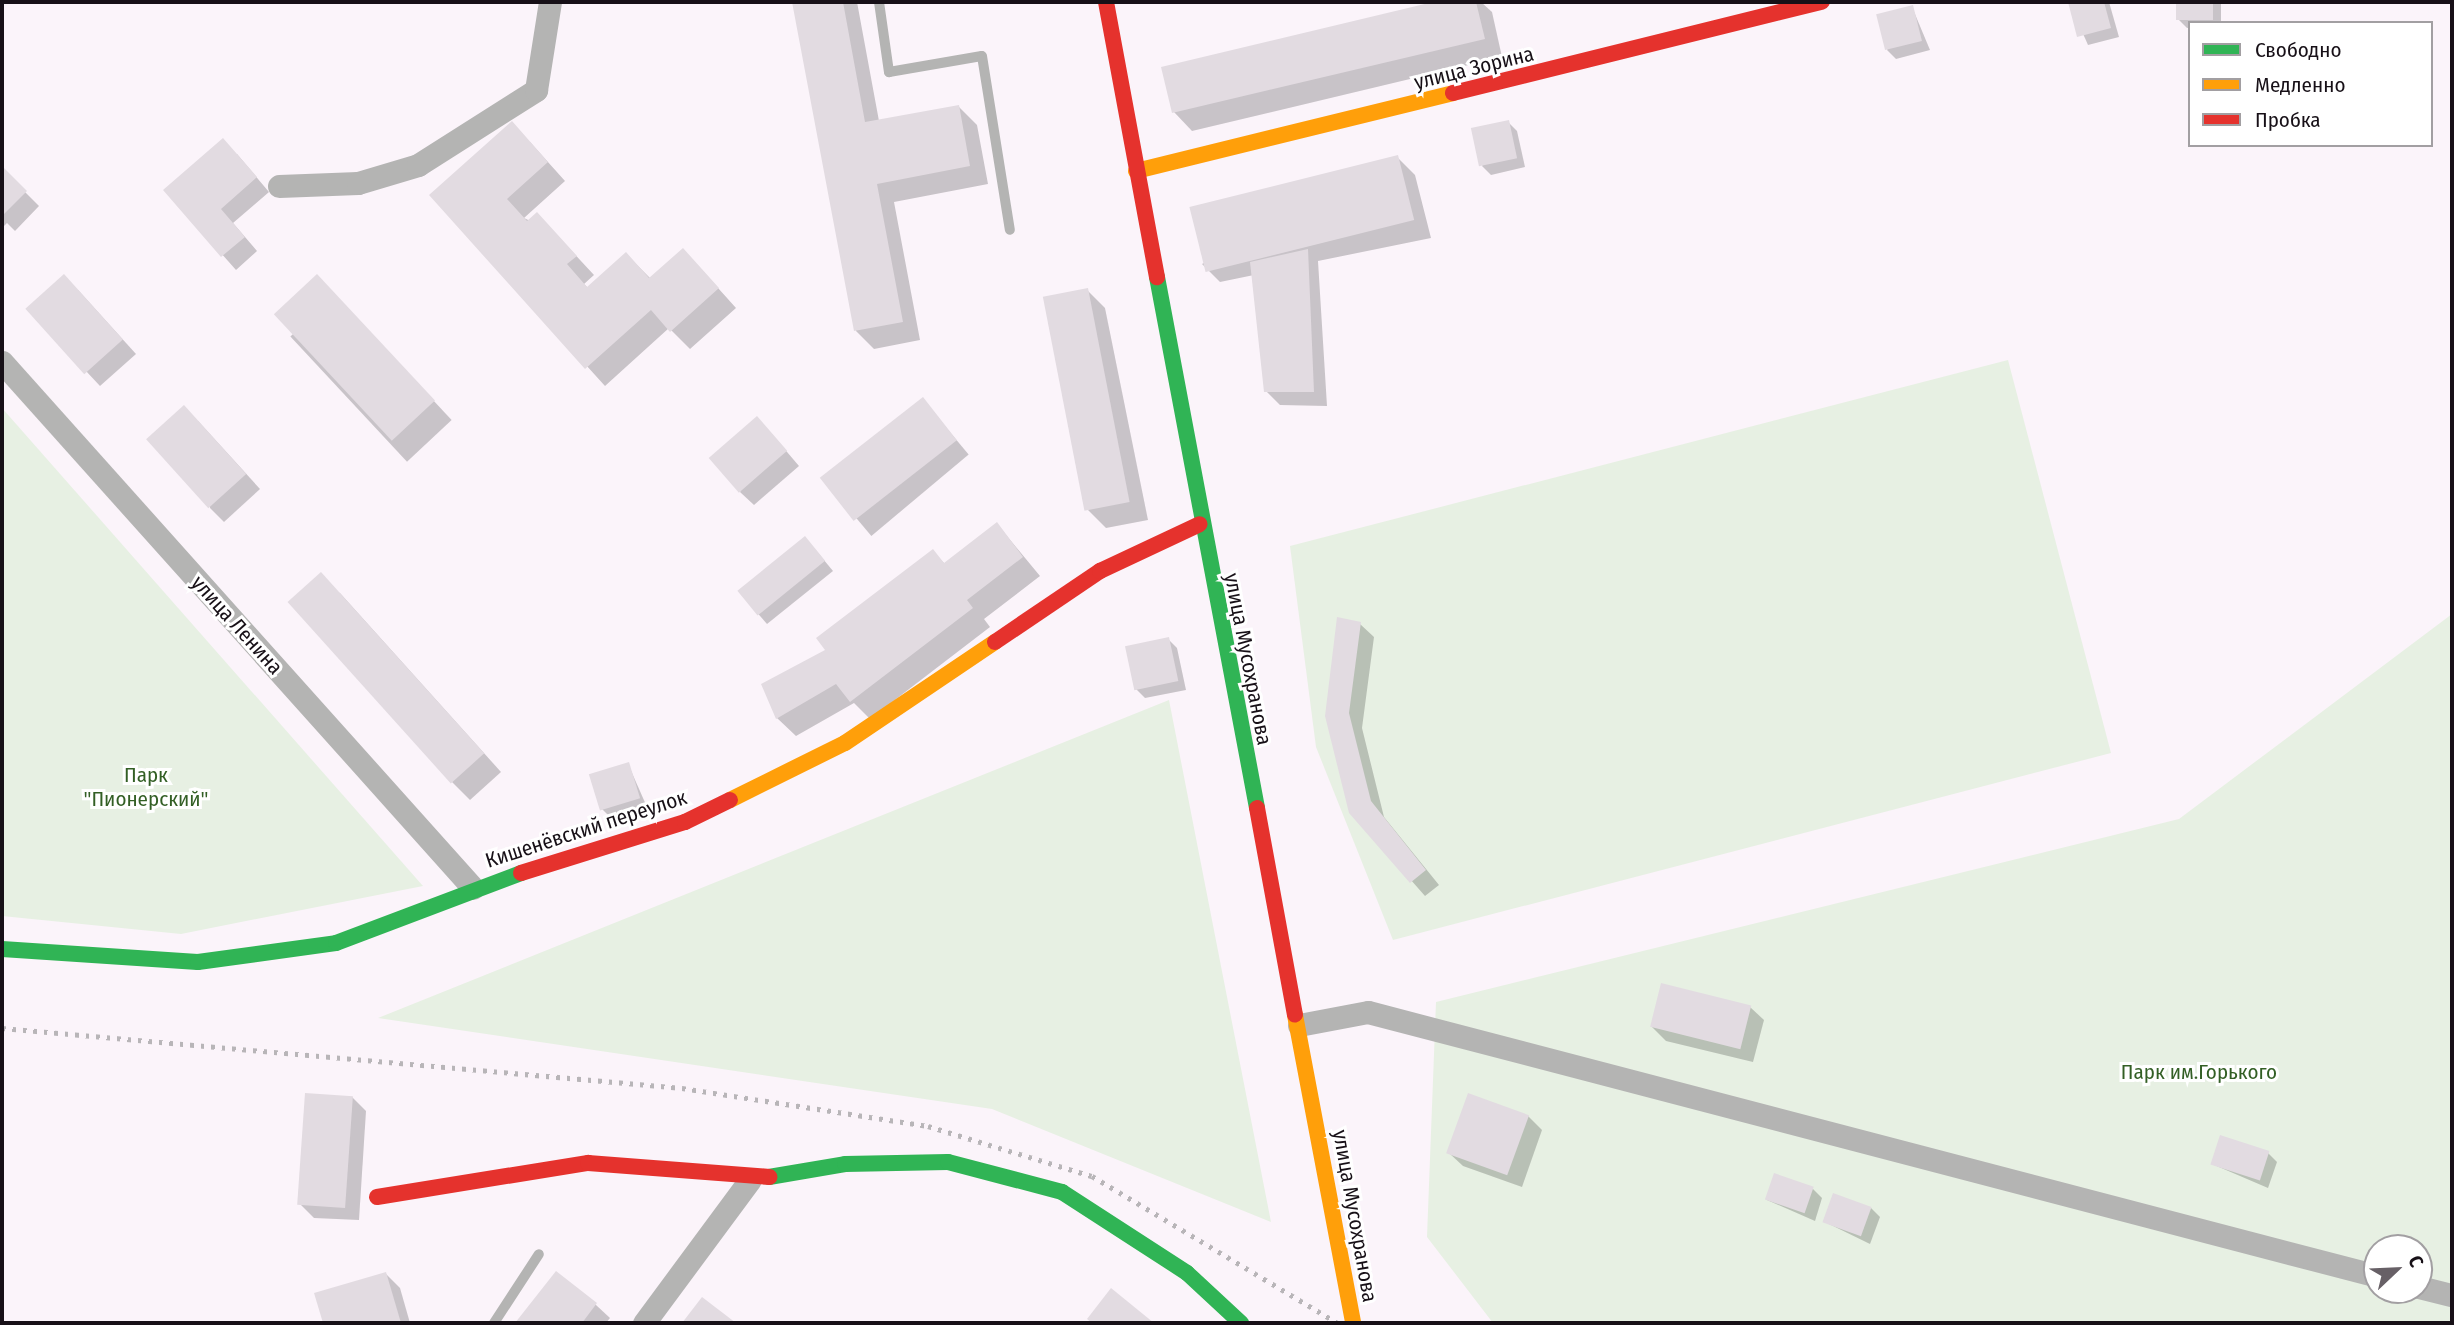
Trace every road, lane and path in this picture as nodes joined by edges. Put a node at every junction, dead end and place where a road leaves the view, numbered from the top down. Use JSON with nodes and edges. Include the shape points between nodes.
{"nodes":[{"id":1,"x":550,"y":2,"type":"edge"},
{"id":2,"x":879,"y":2,"type":"edge"},
{"id":3,"x":1106,"y":2,"type":"edge"},
{"id":4,"x":1822,"y":2,"type":"edge"},
{"id":5,"x":1136,"y":171,"type":"junction"},
{"id":6,"x":279,"y":186,"type":"dead end"},
{"id":7,"x":1010,"y":230,"type":"dead end"},
{"id":8,"x":2,"y":362,"type":"edge"},
{"id":9,"x":1199,"y":524,"type":"junction"},
{"id":10,"x":473,"y":888,"type":"junction"},
{"id":11,"x":2,"y":949,"type":"edge"},
{"id":12,"x":1299,"y":1025,"type":"junction"},
{"id":13,"x":750,"y":1180,"type":"junction"},
{"id":14,"x":377,"y":1197,"type":"dead end"},
{"id":15,"x":540,"y":1254,"type":"dead end"},
{"id":16,"x":2363,"y":1272,"type":"edge"},
{"id":17,"x":2433,"y":1290,"type":"edge"},
{"id":18,"x":2452,"y":1295,"type":"edge"},
{"id":19,"x":495,"y":1323,"type":"edge"},
{"id":20,"x":644,"y":1323,"type":"edge"},
{"id":21,"x":1241,"y":1323,"type":"edge"},
{"id":22,"x":1353,"y":1323,"type":"edge"}],
"edges":[{"from":1,"to":6,"type":"street","via":[[536,90],[418,164],[358,183]]},
{"from":2,"to":7,"type":"lane","via":[[889,72],[982,55]]},
{"from":3,"to":5,"type":"street","name":"улица Мусохранова"},
{"from":4,"to":5,"type":"street","name":"улица Зорина"},
{"from":5,"to":9,"type":"street","name":"улица Мусохранова"},
{"from":8,"to":10,"type":"street","name":"улица Ленина"},
{"from":9,"to":10,"type":"street","name":"Кишенёвский переулок","via":[[1100,571],[845,743],[685,822]]},
{"from":9,"to":12,"type":"street","name":"улица Мусохранова"},
{"from":10,"to":11,"type":"street","name":"Кишенёвский переулок","via":[[336,943],[198,962]]},
{"from":12,"to":16,"type":"street","via":[[1368,1012]]},
{"from":12,"to":22,"type":"street","name":"улица Мусохранова"},
{"from":13,"to":14,"type":"street","via":[[588,1163]]},
{"from":13,"to":20,"type":"street"},
{"from":13,"to":21,"type":"street","via":[[845,1164],[948,1162],[1062,1192],[1187,1273]]},
{"from":15,"to":19,"type":"lane"},
{"from":17,"to":18,"type":"street"}]}
